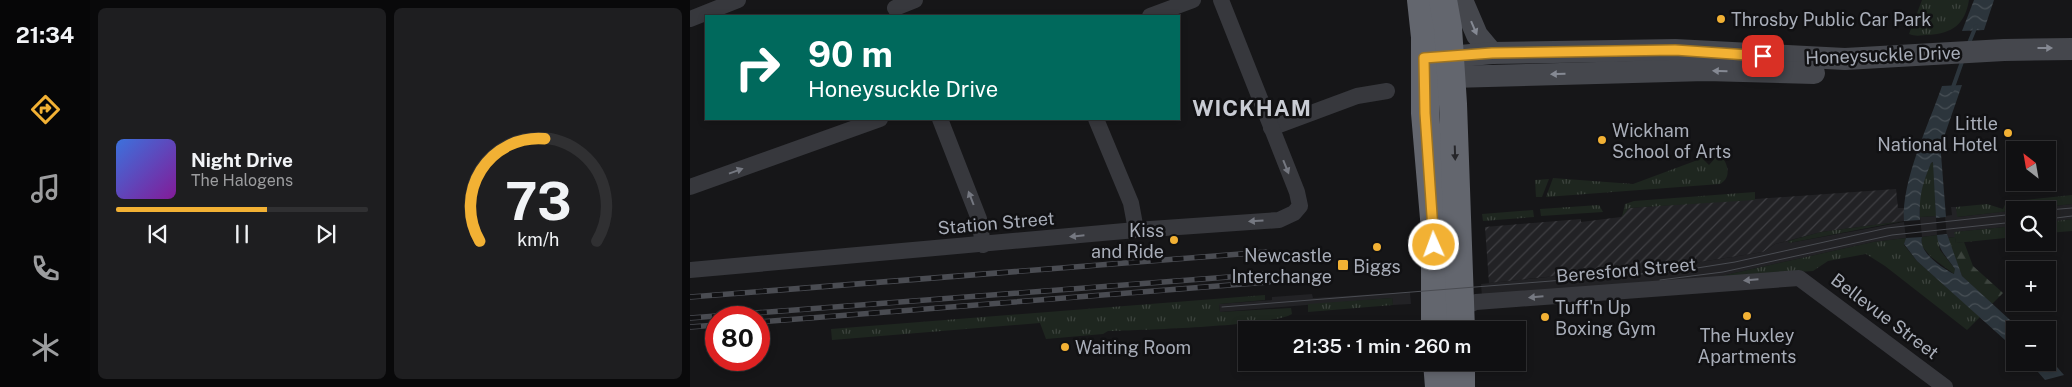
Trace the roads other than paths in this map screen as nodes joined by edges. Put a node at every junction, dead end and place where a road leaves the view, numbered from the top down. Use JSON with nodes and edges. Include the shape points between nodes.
{"nodes":[{"id":1,"x":738,"y":0,"type":"edge"},
{"id":2,"x":915,"y":0,"type":"edge"},
{"id":3,"x":1193,"y":0,"type":"edge"},
{"id":4,"x":1221,"y":0,"type":"edge"},
{"id":5,"x":1421,"y":0,"type":"edge"},
{"id":6,"x":1442,"y":0,"type":"edge"},
{"id":7,"x":1462,"y":0,"type":"edge"},
{"id":8,"x":895,"y":8,"type":"edge"},
{"id":9,"x":1153,"y":15,"type":"edge"},
{"id":10,"x":690,"y":18,"type":"edge"},
{"id":11,"x":2072,"y":49,"type":"edge"},
{"id":12,"x":1492,"y":53,"type":"junction"},
{"id":13,"x":1981,"y":58,"type":"junction"},
{"id":14,"x":1946,"y":60,"type":"junction"},
{"id":15,"x":2072,"y":63,"type":"edge"},
{"id":16,"x":1437,"y":67,"type":"junction"},
{"id":17,"x":1388,"y":91,"type":"dead end"},
{"id":18,"x":877,"y":120,"type":"edge"},
{"id":19,"x":940,"y":120,"type":"edge"},
{"id":20,"x":1096,"y":120,"type":"edge"},
{"id":21,"x":1271,"y":128,"type":"junction"},
{"id":22,"x":690,"y":187,"type":"edge"},
{"id":23,"x":1136,"y":230,"type":"junction"},
{"id":24,"x":983,"y":245,"type":"junction"},
{"id":25,"x":690,"y":270,"type":"edge"},
{"id":26,"x":1799,"y":278,"type":"joint"},
{"id":27,"x":1435,"y":321,"type":"edge"},
{"id":28,"x":1461,"y":321,"type":"edge"},
{"id":29,"x":1438,"y":371,"type":"edge"},
{"id":30,"x":1461,"y":371,"type":"edge"},
{"id":31,"x":1439,"y":387,"type":"edge"},
{"id":32,"x":1461,"y":387,"type":"edge"},
{"id":33,"x":1946,"y":387,"type":"edge"}],
"edges":[{"from":1,"to":10,"type":"street"},
{"from":2,"to":8,"type":"street"},
{"from":3,"to":9,"type":"street"},
{"from":4,"to":21,"type":"street"},
{"from":5,"to":16,"type":"highway"},
{"from":6,"to":16,"type":"highway"},
{"from":7,"to":12,"type":"main road","one_way":true,"via":[[1477,35]]},
{"from":13,"to":11,"type":"main road","name":"Honeysuckle Drive","one_way":true},
{"from":12,"to":14,"type":"main road","name":"Honeysuckle Drive","via":[[1675,50],[1799,58]]},
{"from":12,"to":16,"type":"main road","name":"Honeysuckle Drive"},
{"from":13,"to":14,"type":"main road","name":"Honeysuckle Drive"},
{"from":13,"to":15,"type":"main road","name":"Honeysuckle Drive"},
{"from":14,"to":16,"type":"main road","name":"Honeysuckle Drive","one_way":true,"via":[[1845,74]]},
{"from":16,"to":27,"type":"highway","via":[[1425,113],[1434,230]]},
{"from":16,"to":28,"type":"highway","one_way":true},
{"from":17,"to":21,"type":"street","via":[[1357,96]]},
{"from":22,"to":18,"type":"street","one_way":true},
{"from":24,"to":19,"type":"street","one_way":true,"via":[[979,219]]},
{"from":20,"to":23,"type":"street","via":[[1131,203]]},
{"from":21,"to":23,"type":"street","name":"Station Street","one_way":true,"via":[[1300,206],[1294,213],[1279,220]]},
{"from":23,"to":24,"type":"street","name":"Station Street","one_way":true},
{"from":24,"to":25,"type":"street","name":"Station Street"},
{"from":26,"to":28,"type":"street","name":"Beresford Street","one_way":true,"via":[[1476,302],[1469,305]]},
{"from":26,"to":33,"type":"street","name":"Bellevue Street"},
{"from":29,"to":31,"type":"highway"},
{"from":30,"to":32,"type":"highway"}]}
